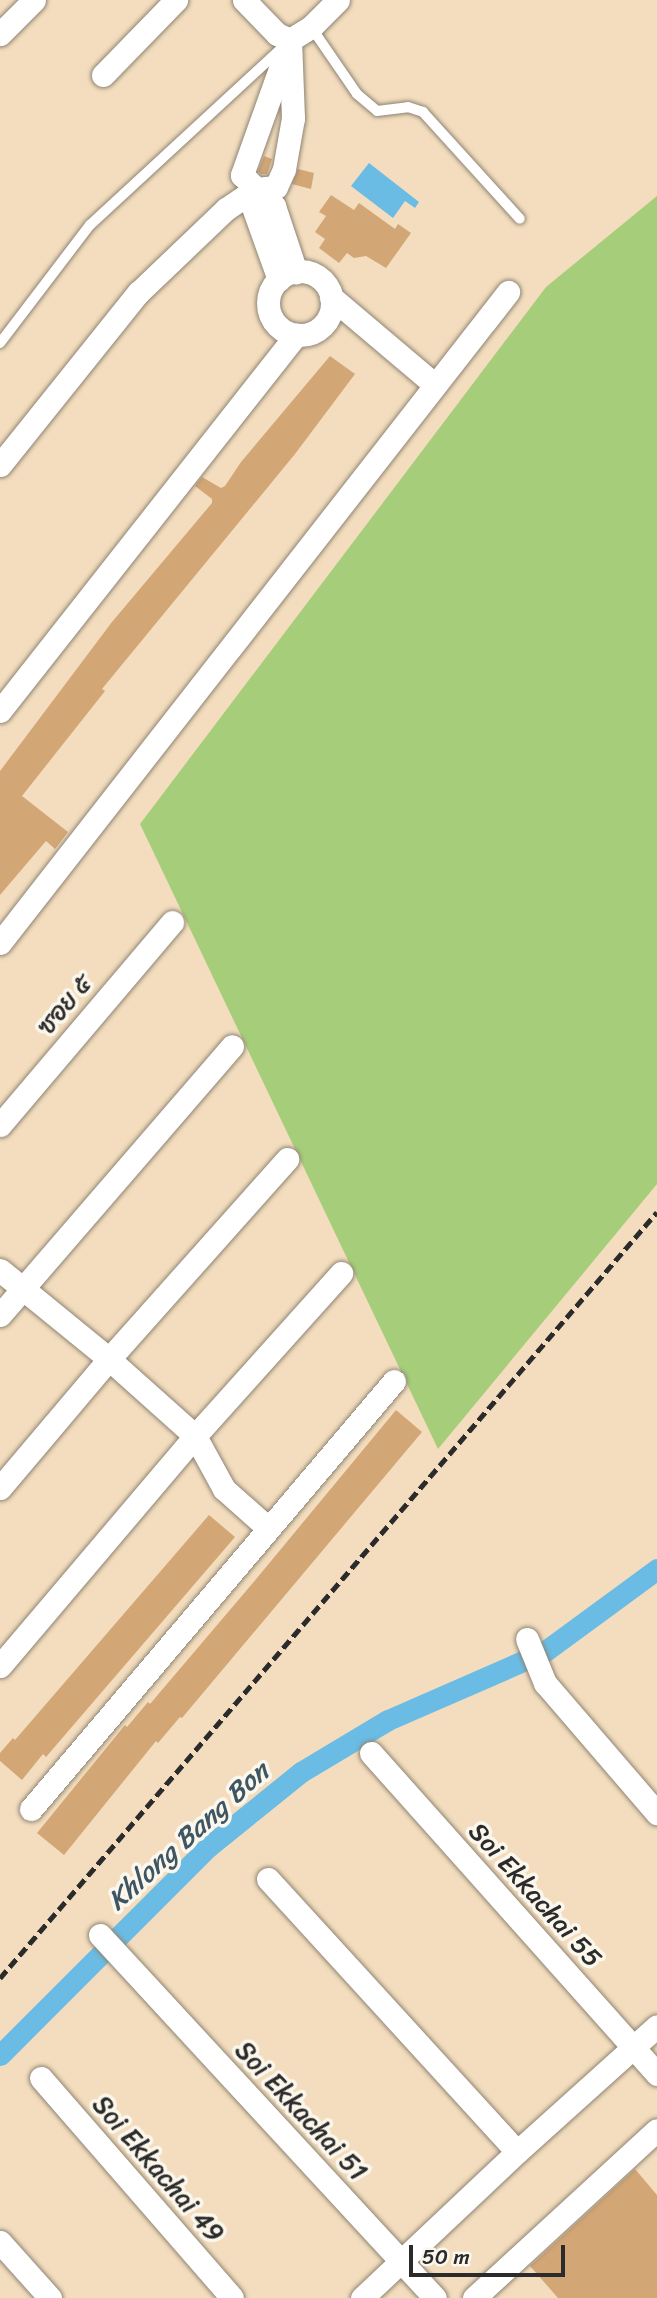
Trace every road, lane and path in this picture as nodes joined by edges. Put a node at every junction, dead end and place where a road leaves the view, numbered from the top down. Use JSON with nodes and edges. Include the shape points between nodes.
{"nodes":[{"id":1,"x":34,"y":0,"type":"edge"},
{"id":2,"x":176,"y":0,"type":"edge"},
{"id":3,"x":244,"y":0,"type":"edge"},
{"id":4,"x":338,"y":0,"type":"edge"},
{"id":5,"x":312,"y":27,"type":"junction"},
{"id":6,"x":0,"y":34,"type":"edge"},
{"id":7,"x":290,"y":40,"type":"junction"},
{"id":8,"x":103,"y":75,"type":"dead end"},
{"id":9,"x":256,"y":189,"type":"junction"},
{"id":10,"x":520,"y":219,"type":"dead end"},
{"id":11,"x":288,"y":276,"type":"junction"},
{"id":12,"x":508,"y":292,"type":"dead end"},
{"id":13,"x":331,"y":297,"type":"junction"},
{"id":14,"x":296,"y":335,"type":"junction"},
{"id":15,"x":0,"y":343,"type":"edge"},
{"id":16,"x":435,"y":385,"type":"junction"},
{"id":17,"x":0,"y":465,"type":"edge"},
{"id":18,"x":0,"y":710,"type":"edge"},
{"id":19,"x":172,"y":922,"type":"dead end"},
{"id":20,"x":0,"y":943,"type":"edge"},
{"id":21,"x":232,"y":1046,"type":"dead end"},
{"id":22,"x":0,"y":1125,"type":"edge"},
{"id":23,"x":287,"y":1159,"type":"dead end"},
{"id":24,"x":0,"y":1270,"type":"edge"},
{"id":25,"x":341,"y":1273,"type":"dead end"},
{"id":26,"x":22,"y":1290,"type":"junction"},
{"id":27,"x":0,"y":1315,"type":"edge"},
{"id":28,"x":109,"y":1359,"type":"junction"},
{"id":29,"x":394,"y":1381,"type":"dead end"},
{"id":30,"x":195,"y":1436,"type":"junction"},
{"id":31,"x":0,"y":1488,"type":"edge"},
{"id":32,"x":268,"y":1528,"type":"junction"},
{"id":33,"x":527,"y":1639,"type":"dead end"},
{"id":34,"x":0,"y":1666,"type":"edge"},
{"id":35,"x":371,"y":1753,"type":"dead end"},
{"id":36,"x":31,"y":1809,"type":"dead end"},
{"id":37,"x":657,"y":1814,"type":"edge"},
{"id":38,"x":268,"y":1879,"type":"dead end"},
{"id":39,"x":100,"y":1935,"type":"dead end"},
{"id":40,"x":657,"y":2026,"type":"edge"},
{"id":41,"x":633,"y":2048,"type":"junction"},
{"id":42,"x":657,"y":2074,"type":"edge"},
{"id":43,"x":41,"y":2078,"type":"dead end"},
{"id":44,"x":657,"y":2130,"type":"edge"},
{"id":45,"x":517,"y":2152,"type":"junction"},
{"id":46,"x":0,"y":2242,"type":"edge"},
{"id":47,"x":402,"y":2262,"type":"junction"},
{"id":48,"x":50,"y":2298,"type":"edge"},
{"id":49,"x":232,"y":2298,"type":"edge"},
{"id":50,"x":362,"y":2298,"type":"edge"},
{"id":51,"x":435,"y":2298,"type":"edge"},
{"id":52,"x":474,"y":2298,"type":"edge"}],
"edges":[{"from":1,"to":6,"type":"street"},
{"from":2,"to":8,"type":"street"},
{"from":3,"to":7,"type":"street","via":[[277,34]]},
{"from":4,"to":5,"type":"street"},
{"from":5,"to":7,"type":"street"},
{"from":5,"to":10,"type":"lane","via":[[357,94],[377,111],[408,107],[423,112]]},
{"from":7,"to":9,"type":"street","via":[[242,175]]},
{"from":7,"to":9,"type":"street","via":[[293,118],[284,169],[276,187]]},
{"from":7,"to":15,"type":"lane","via":[[90,225]]},
{"from":9,"to":11,"type":"street","via":[[254,210]]},
{"from":9,"to":17,"type":"street","via":[[226,209],[138,293]]},
{"from":11,"to":13,"type":"street","via":[[315,275]]},
{"from":11,"to":14,"type":"street","via":[[270,294],[270,309],[286,333]]},
{"from":12,"to":16,"type":"street"},
{"from":13,"to":14,"type":"street","via":[[326,323]]},
{"from":13,"to":16,"type":"street"},
{"from":14,"to":18,"type":"street"},
{"from":16,"to":20,"type":"street"},
{"from":19,"to":22,"type":"street","name":"ซอย ๕"},
{"from":21,"to":26,"type":"street"},
{"from":23,"to":28,"type":"street"},
{"from":24,"to":26,"type":"street"},
{"from":25,"to":30,"type":"street"},
{"from":26,"to":27,"type":"street"},
{"from":26,"to":28,"type":"street"},
{"from":28,"to":30,"type":"street"},
{"from":28,"to":31,"type":"street"},
{"from":29,"to":32,"type":"street"},
{"from":30,"to":32,"type":"street","via":[[224,1489]]},
{"from":30,"to":34,"type":"street"},
{"from":32,"to":36,"type":"street"},
{"from":33,"to":37,"type":"street","via":[[545,1683]]},
{"from":35,"to":41,"type":"street","name":"Soi Ekkachai 55"},
{"from":38,"to":45,"type":"street"},
{"from":39,"to":47,"type":"street","name":"Soi Ekkachai 51"},
{"from":40,"to":41,"type":"street"},
{"from":41,"to":42,"type":"street","name":"Soi Ekkachai 55"},
{"from":41,"to":45,"type":"street"},
{"from":43,"to":49,"type":"street","name":"Soi Ekkachai 49"},
{"from":44,"to":52,"type":"street"},
{"from":45,"to":47,"type":"street"},
{"from":46,"to":48,"type":"street"},
{"from":47,"to":50,"type":"street"},
{"from":47,"to":51,"type":"street","name":"Soi Ekkachai 51"}]}
